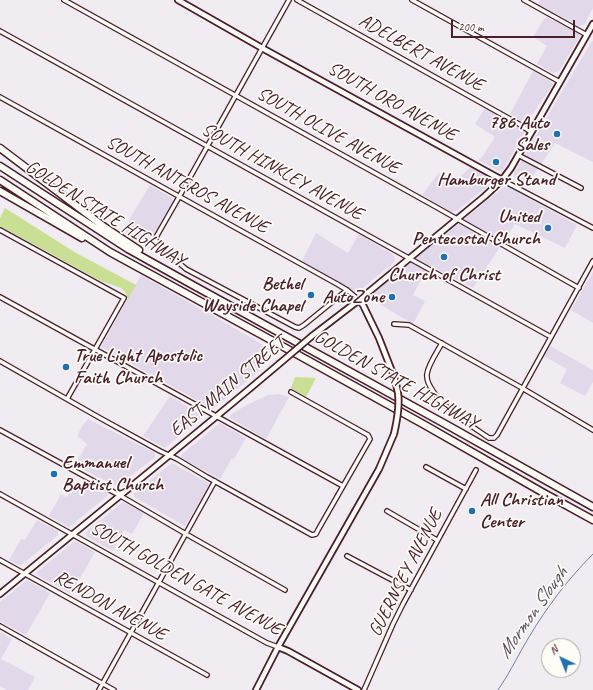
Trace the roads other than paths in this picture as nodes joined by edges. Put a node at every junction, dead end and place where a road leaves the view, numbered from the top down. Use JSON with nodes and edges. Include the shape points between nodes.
{"nodes":[{"id":1,"x":64,"y":0,"type":"edge"},
{"id":2,"x":178,"y":0,"type":"edge"},
{"id":3,"x":289,"y":0,"type":"edge"},
{"id":4,"x":297,"y":0,"type":"edge"},
{"id":5,"x":412,"y":0,"type":"edge"},
{"id":6,"x":524,"y":0,"type":"edge"},
{"id":7,"x":593,"y":24,"type":"edge"},
{"id":8,"x":0,"y":31,"type":"edge"},
{"id":9,"x":587,"y":34,"type":"junction"},
{"id":10,"x":262,"y":48,"type":"junction"},
{"id":11,"x":560,"y":82,"type":"junction"},
{"id":12,"x":236,"y":96,"type":"junction"},
{"id":13,"x":0,"y":97,"type":"edge"},
{"id":14,"x":531,"y":132,"type":"junction"},
{"id":15,"x":208,"y":146,"type":"junction"},
{"id":16,"x":0,"y":148,"type":"edge"},
{"id":17,"x":518,"y":155,"type":"junction"},
{"id":18,"x":0,"y":166,"type":"edge"},
{"id":19,"x":0,"y":180,"type":"edge"},
{"id":20,"x":502,"y":180,"type":"junction"},
{"id":21,"x":581,"y":188,"type":"dead end"},
{"id":22,"x":0,"y":191,"type":"edge"},
{"id":23,"x":180,"y":197,"type":"junction"},
{"id":24,"x":456,"y":219,"type":"junction"},
{"id":25,"x":593,"y":228,"type":"edge"},
{"id":26,"x":0,"y":230,"type":"edge"},
{"id":27,"x":110,"y":252,"type":"junction"},
{"id":28,"x":408,"y":258,"type":"junction"},
{"id":29,"x":593,"y":261,"type":"edge"},
{"id":30,"x":189,"y":283,"type":"junction"},
{"id":31,"x":579,"y":288,"type":"junction"},
{"id":32,"x":347,"y":290,"type":"junction"},
{"id":33,"x":0,"y":297,"type":"edge"},
{"id":34,"x":358,"y":300,"type":"junction"},
{"id":35,"x":394,"y":324,"type":"dead end"},
{"id":36,"x":551,"y":338,"type":"junction"},
{"id":37,"x":442,"y":344,"type":"junction"},
{"id":38,"x":94,"y":349,"type":"junction"},
{"id":39,"x":0,"y":361,"type":"edge"},
{"id":40,"x":522,"y":388,"type":"junction"},
{"id":41,"x":291,"y":392,"type":"dead end"},
{"id":42,"x":67,"y":399,"type":"junction"},
{"id":43,"x":217,"y":416,"type":"junction"},
{"id":44,"x":0,"y":430,"type":"edge"},
{"id":45,"x":593,"y":430,"type":"edge"},
{"id":46,"x":169,"y":455,"type":"junction"},
{"id":47,"x":426,"y":467,"type":"dead end"},
{"id":48,"x":476,"y":470,"type":"dead end"},
{"id":49,"x":215,"y":481,"type":"junction"},
{"id":50,"x":343,"y":486,"type":"junction"},
{"id":51,"x":466,"y":489,"type":"junction"},
{"id":52,"x":0,"y":494,"type":"edge"},
{"id":53,"x":119,"y":495,"type":"junction"},
{"id":54,"x":593,"y":507,"type":"edge"},
{"id":55,"x":387,"y":511,"type":"dead end"},
{"id":56,"x":593,"y":520,"type":"edge"},
{"id":57,"x":72,"y":534,"type":"junction"},
{"id":58,"x":186,"y":534,"type":"junction"},
{"id":59,"x":437,"y":540,"type":"junction"},
{"id":60,"x":347,"y":556,"type":"dead end"},
{"id":61,"x":0,"y":560,"type":"edge"},
{"id":62,"x":24,"y":574,"type":"junction"},
{"id":63,"x":159,"y":582,"type":"junction"},
{"id":64,"x":285,"y":590,"type":"dead end"},
{"id":65,"x":411,"y":590,"type":"junction"},
{"id":66,"x":0,"y":594,"type":"edge"},
{"id":67,"x":0,"y":626,"type":"edge"},
{"id":68,"x":131,"y":633,"type":"junction"},
{"id":69,"x":278,"y":647,"type":"junction"},
{"id":70,"x":207,"y":675,"type":"dead end"},
{"id":71,"x":103,"y":684,"type":"junction"},
{"id":72,"x":99,"y":690,"type":"edge"},
{"id":73,"x":114,"y":690,"type":"edge"},
{"id":74,"x":256,"y":690,"type":"edge"},
{"id":75,"x":358,"y":690,"type":"edge"},
{"id":76,"x":364,"y":690,"type":"edge"}],
"edges":[{"from":1,"to":12,"type":"street","name":"SOUTH OLIVE AVENUE"},
{"from":2,"to":10,"type":"main road","name":"SOUTH ORO AVENUE"},
{"from":3,"to":10,"type":"street"},
{"from":4,"to":14,"type":"street","name":"ADELBERT AVENUE"},
{"from":5,"to":11,"type":"street"},
{"from":6,"to":9,"type":"street"},
{"from":7,"to":9,"type":"main road","name":"EAST MAIN STREET"},
{"from":8,"to":15,"type":"street","name":"SOUTH HINKLEY AVENUE"},
{"from":9,"to":11,"type":"main road","name":"EAST MAIN STREET"},
{"from":10,"to":12,"type":"street"},
{"from":10,"to":20,"type":"main road","name":"SOUTH ORO AVENUE"},
{"from":11,"to":14,"type":"main road","name":"EAST MAIN STREET"},
{"from":12,"to":15,"type":"street"},
{"from":12,"to":24,"type":"street","name":"SOUTH OLIVE AVENUE"},
{"from":13,"to":23,"type":"street","name":"SOUTH ANTEROS AVENUE"},
{"from":14,"to":17,"type":"main road","name":"EAST MAIN STREET"},
{"from":15,"to":23,"type":"street"},
{"from":15,"to":28,"type":"street","name":"SOUTH HINKLEY AVENUE"},
{"from":16,"to":30,"type":"highway","via":[[103,226]]},
{"from":17,"to":20,"type":"main road","name":"EAST MAIN STREET"},
{"from":17,"to":21,"type":"street"},
{"from":18,"to":30,"type":"highway","name":"GOLDEN STATE HIGHWAY","via":[[122,245]]},
{"from":19,"to":27,"type":"highway","name":"GOLDEN STATE HIGHWAY"},
{"from":20,"to":24,"type":"main road","name":"EAST MAIN STREET"},
{"from":20,"to":25,"type":"street","name":"SOUTH ORO AVENUE"},
{"from":22,"to":27,"type":"highway"},
{"from":23,"to":32,"type":"street","name":"SOUTH ANTEROS AVENUE"},
{"from":23,"to":32,"type":"street","via":[[154,239],[168,255],[192,273],[299,328]]},
{"from":24,"to":28,"type":"main road","name":"EAST MAIN STREET"},
{"from":24,"to":31,"type":"street","name":"SOUTH OLIVE AVENUE"},
{"from":26,"to":38,"type":"street","via":[[124,298]]},
{"from":27,"to":56,"type":"highway","name":"GOLDEN STATE HIGHWAY"},
{"from":28,"to":34,"type":"main road","name":"EAST MAIN STREET"},
{"from":28,"to":36,"type":"street","name":"SOUTH HINKLEY AVENUE"},
{"from":29,"to":31,"type":"street"},
{"from":30,"to":54,"type":"highway","name":"GOLDEN STATE HIGHWAY"},
{"from":31,"to":36,"type":"street"},
{"from":32,"to":34,"type":"street","name":"SOUTH ANTEROS AVENUE"},
{"from":33,"to":38,"type":"street"},
{"from":34,"to":43,"type":"main road","name":"EAST MAIN STREET","bridge":true},
{"from":34,"to":69,"type":"main road","bridge":true,"via":[[379,338],[398,392],[398,415],[394,434],[379,469]]},
{"from":35,"to":37,"type":"street","via":[[409,325]]},
{"from":36,"to":40,"type":"street"},
{"from":37,"to":40,"type":"street"},
{"from":37,"to":40,"type":"street","via":[[427,372],[428,384],[446,407],[489,438],[497,435]]},
{"from":38,"to":42,"type":"street"},
{"from":38,"to":43,"type":"street"},
{"from":39,"to":42,"type":"street"},
{"from":40,"to":45,"type":"street"},
{"from":41,"to":50,"type":"street","via":[[370,437]]},
{"from":42,"to":46,"type":"street"},
{"from":43,"to":46,"type":"main road","name":"EAST MAIN STREET"},
{"from":43,"to":50,"type":"street"},
{"from":44,"to":53,"type":"street"},
{"from":46,"to":49,"type":"street"},
{"from":46,"to":53,"type":"main road","name":"EAST MAIN STREET"},
{"from":47,"to":51,"type":"street"},
{"from":48,"to":51,"type":"street","name":"GUERNSEY AVENUE"},
{"from":49,"to":50,"type":"street","via":[[312,535],[316,534]]},
{"from":49,"to":58,"type":"street"},
{"from":51,"to":59,"type":"street","name":"GUERNSEY AVENUE"},
{"from":52,"to":57,"type":"street","name":"SOUTH GOLDEN GATE AVENUE"},
{"from":53,"to":57,"type":"main road","name":"EAST MAIN STREET"},
{"from":53,"to":58,"type":"street"},
{"from":55,"to":59,"type":"street"},
{"from":57,"to":62,"type":"main road","name":"EAST MAIN STREET"},
{"from":57,"to":63,"type":"street","name":"SOUTH GOLDEN GATE AVENUE"},
{"from":58,"to":63,"type":"street"},
{"from":58,"to":64,"type":"street"},
{"from":59,"to":65,"type":"street","name":"GUERNSEY AVENUE"},
{"from":60,"to":65,"type":"street"},
{"from":61,"to":62,"type":"street","name":"RENDON AVENUE"},
{"from":62,"to":66,"type":"main road","name":"EAST MAIN STREET"},
{"from":62,"to":68,"type":"street","name":"RENDON AVENUE"},
{"from":63,"to":68,"type":"street"},
{"from":63,"to":69,"type":"street","name":"SOUTH GOLDEN GATE AVENUE"},
{"from":65,"to":76,"type":"street","name":"GUERNSEY AVENUE"},
{"from":67,"to":71,"type":"street"},
{"from":68,"to":70,"type":"street","name":"RENDON AVENUE"},
{"from":68,"to":71,"type":"street"},
{"from":69,"to":74,"type":"main road"},
{"from":69,"to":75,"type":"main road","name":"SOUTH GOLDEN GATE AVENUE"},
{"from":71,"to":72,"type":"street"},
{"from":71,"to":73,"type":"street"}]}
